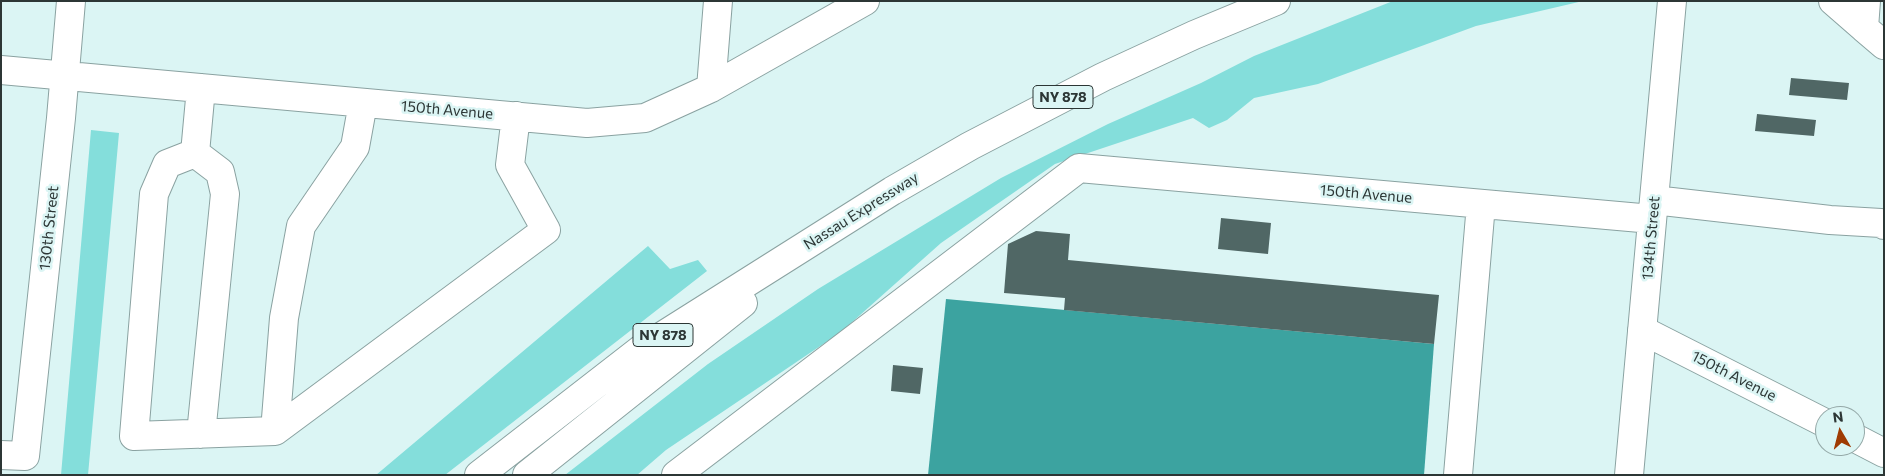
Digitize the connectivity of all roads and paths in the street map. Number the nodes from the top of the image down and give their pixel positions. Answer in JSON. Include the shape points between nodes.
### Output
{"nodes":[{"id":1,"x":71,"y":1,"type":"edge"},
{"id":2,"x":718,"y":1,"type":"edge"},
{"id":3,"x":865,"y":1,"type":"edge"},
{"id":4,"x":1276,"y":1,"type":"edge"},
{"id":5,"x":1672,"y":1,"type":"edge"},
{"id":6,"x":1834,"y":1,"type":"edge"},
{"id":7,"x":1866,"y":1,"type":"edge"},
{"id":8,"x":1874,"y":37,"type":"edge"},
{"id":9,"x":1,"y":70,"type":"edge"},
{"id":10,"x":64,"y":76,"type":"junction"},
{"id":11,"x":201,"y":88,"type":"junction"},
{"id":12,"x":711,"y":88,"type":"junction"},
{"id":13,"x":363,"y":103,"type":"junction"},
{"id":14,"x":516,"y":116,"type":"junction"},
{"id":15,"x":195,"y":153,"type":"junction"},
{"id":16,"x":1481,"y":204,"type":"junction"},
{"id":17,"x":1653,"y":210,"type":"junction"},
{"id":18,"x":858,"y":212,"type":"junction"},
{"id":19,"x":1884,"y":225,"type":"edge"},
{"id":20,"x":1642,"y":330,"type":"junction"},
{"id":21,"x":1815,"y":418,"type":"edge"},
{"id":22,"x":274,"y":431,"type":"junction"},
{"id":23,"x":201,"y":434,"type":"junction"},
{"id":24,"x":1865,"y":443,"type":"edge"},
{"id":25,"x":1884,"y":453,"type":"edge"},
{"id":26,"x":13,"y":455,"type":"edge"},
{"id":27,"x":479,"y":475,"type":"edge"},
{"id":28,"x":526,"y":475,"type":"edge"},
{"id":29,"x":676,"y":475,"type":"edge"},
{"id":30,"x":1458,"y":475,"type":"edge"},
{"id":31,"x":1629,"y":475,"type":"edge"}],
"edges":[{"from":1,"to":10,"type":"main road","name":"130th Street"},
{"from":2,"to":12,"type":"main road"},
{"from":3,"to":12,"type":"main road","name":"150th Avenue"},
{"from":4,"to":18,"type":"main road","name":"Nassau Expressway","number":"NY 878","via":[[1194,35],[1058,100],[970,146]]},
{"from":5,"to":17,"type":"main road","name":"134th Street"},
{"from":6,"to":8,"type":"main road"},
{"from":7,"to":8,"type":"main road"},
{"from":9,"to":10,"type":"main road","name":"150th Avenue"},
{"from":10,"to":11,"type":"main road","name":"150th Avenue"},
{"from":10,"to":26,"type":"main road","name":"130th Street"},
{"from":11,"to":13,"type":"main road","name":"150th Avenue"},
{"from":11,"to":15,"type":"main road"},
{"from":12,"to":14,"type":"main road","name":"150th Avenue","via":[[645,118],[587,123]]},
{"from":13,"to":14,"type":"main road","name":"150th Avenue"},
{"from":13,"to":22,"type":"main road","via":[[355,147],[301,226],[284,318]]},
{"from":14,"to":22,"type":"main road","via":[[510,165],[546,230]]},
{"from":15,"to":23,"type":"main road","via":[[220,172],[225,194]]},
{"from":15,"to":23,"type":"main road","via":[[167,164],[154,194],[134,436]]},
{"from":16,"to":17,"type":"main road","name":"150th Avenue","via":[[1545,211]]},
{"from":16,"to":29,"type":"main road","name":"150th Avenue","via":[[1079,168]]},
{"from":16,"to":30,"type":"main road"},
{"from":17,"to":19,"type":"main road","name":"150th Avenue"},
{"from":17,"to":20,"type":"main road","name":"134th Street"},
{"from":18,"to":27,"type":"main road","name":"Nassau Expressway","number":"NY 878","via":[[640,350]]},
{"from":18,"to":28,"type":"main road"},
{"from":20,"to":21,"type":"main road","name":"150th Avenue"},
{"from":20,"to":31,"type":"main road","name":"134th Street"},
{"from":22,"to":23,"type":"main road"},
{"from":24,"to":25,"type":"main road"}]}
